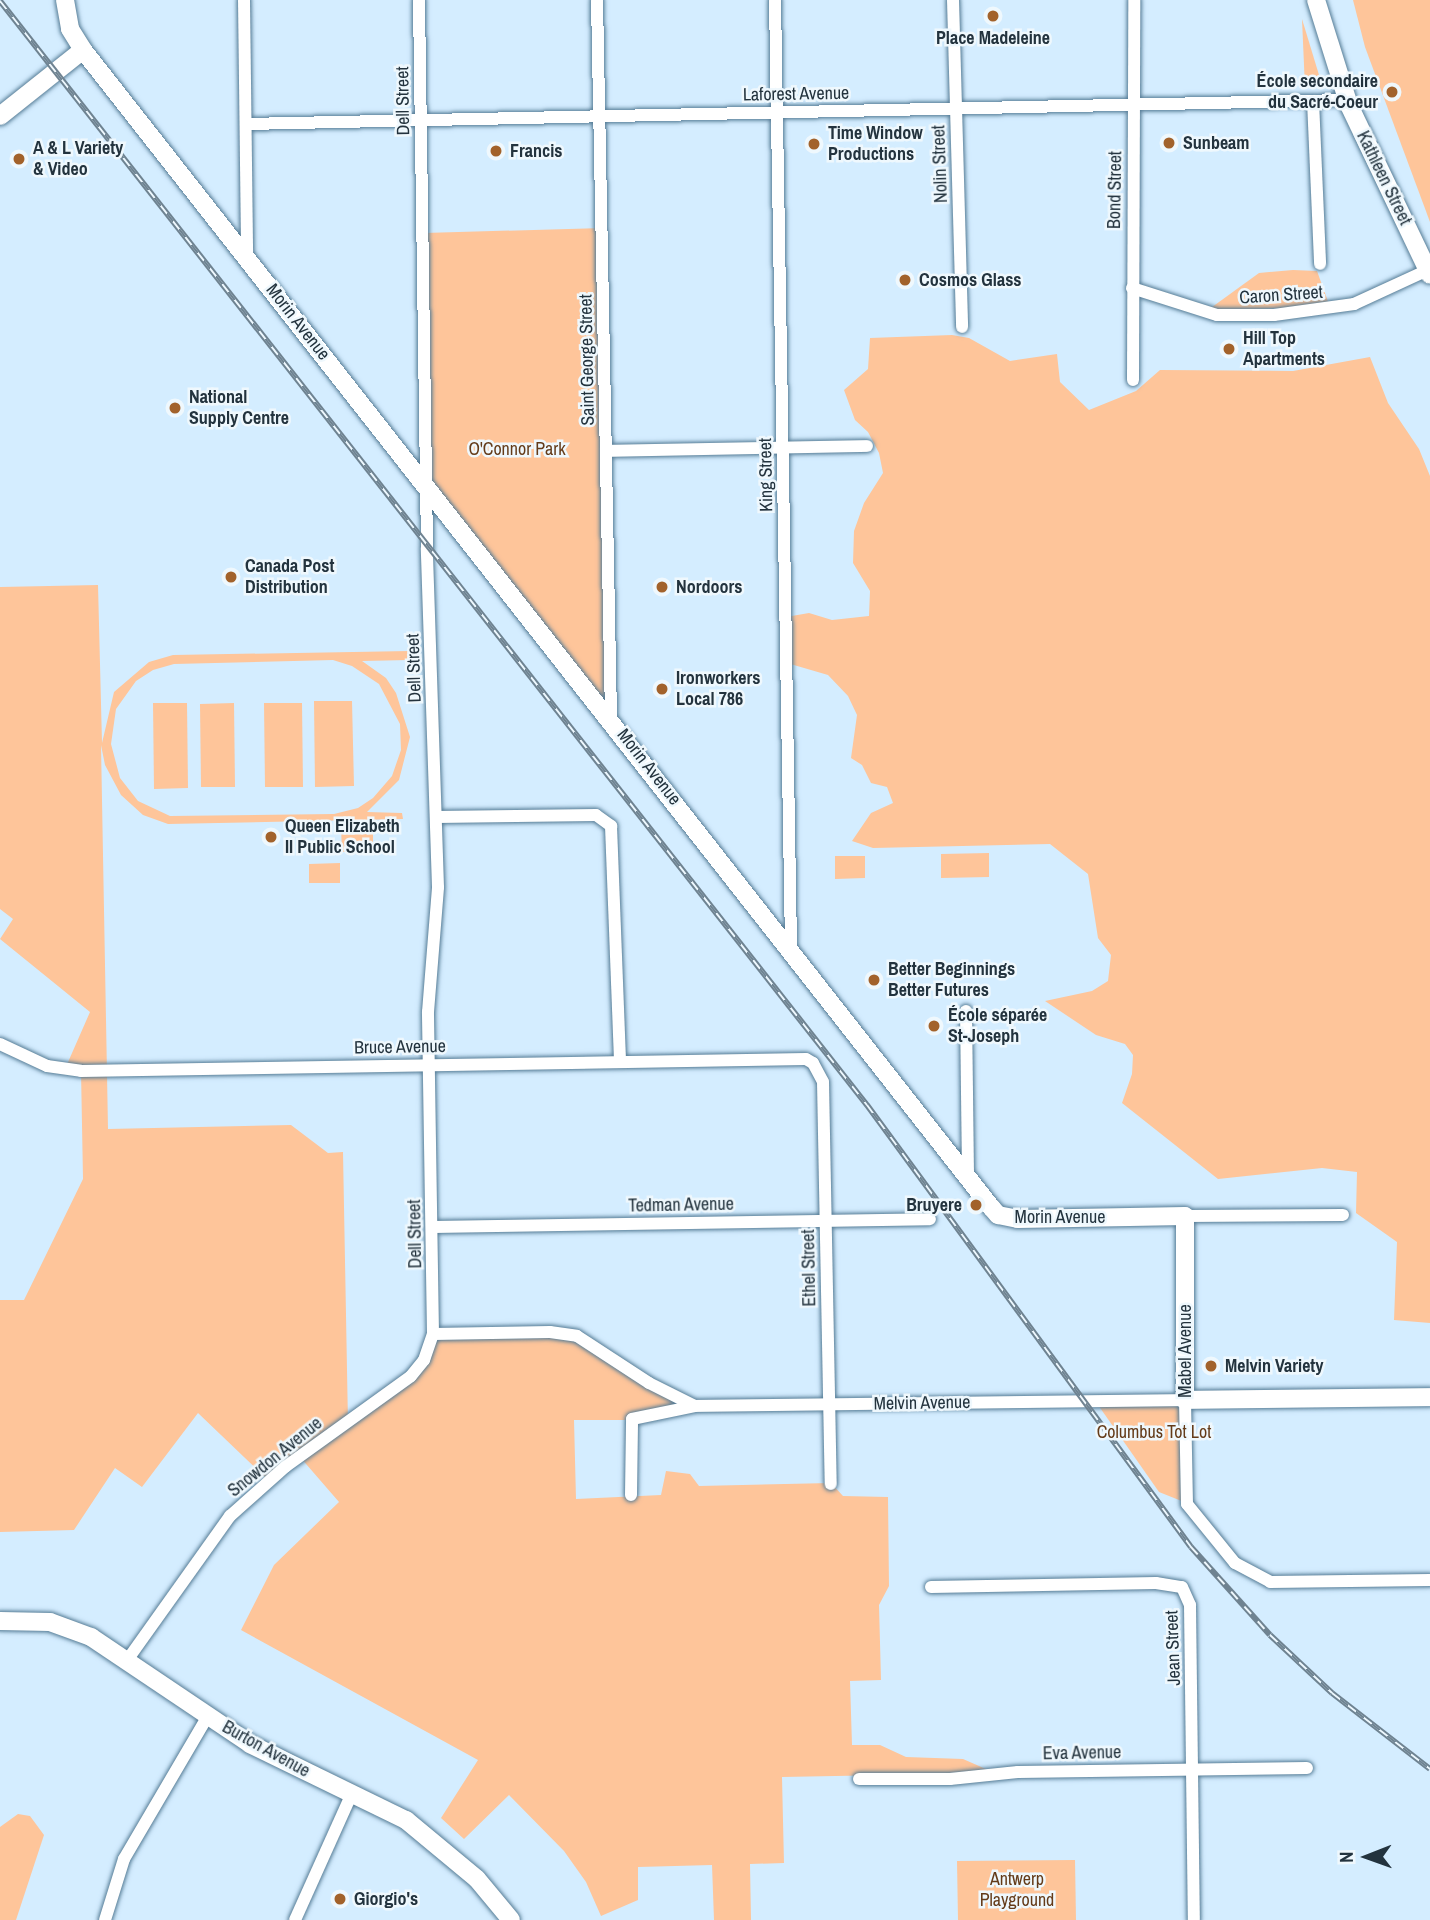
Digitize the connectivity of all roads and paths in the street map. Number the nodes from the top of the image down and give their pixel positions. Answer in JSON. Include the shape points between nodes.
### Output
{"nodes":[{"id":1,"x":65,"y":0,"type":"edge"},
{"id":2,"x":244,"y":0,"type":"edge"},
{"id":3,"x":419,"y":0,"type":"edge"},
{"id":4,"x":597,"y":0,"type":"edge"},
{"id":5,"x":775,"y":0,"type":"edge"},
{"id":6,"x":953,"y":0,"type":"edge"},
{"id":7,"x":1133,"y":0,"type":"edge"},
{"id":8,"x":1316,"y":0,"type":"edge"},
{"id":9,"x":83,"y":50,"type":"junction"},
{"id":10,"x":1347,"y":100,"type":"junction"},
{"id":11,"x":1313,"y":101,"type":"junction"},
{"id":12,"x":1134,"y":105,"type":"junction"},
{"id":13,"x":956,"y":108,"type":"junction"},
{"id":14,"x":777,"y":112,"type":"junction"},
{"id":15,"x":0,"y":116,"type":"edge"},
{"id":16,"x":599,"y":116,"type":"junction"},
{"id":17,"x":421,"y":120,"type":"junction"},
{"id":18,"x":246,"y":124,"type":"junction"},
{"id":19,"x":247,"y":257,"type":"junction"},
{"id":20,"x":1320,"y":264,"type":"dead end"},
{"id":21,"x":1429,"y":273,"type":"edge"},
{"id":22,"x":1132,"y":288,"type":"junction"},
{"id":23,"x":962,"y":327,"type":"dead end"},
{"id":24,"x":1133,"y":380,"type":"dead end"},
{"id":25,"x":867,"y":446,"type":"dead end"},
{"id":26,"x":783,"y":447,"type":"junction"},
{"id":27,"x":606,"y":452,"type":"junction"},
{"id":28,"x":426,"y":483,"type":"junction"},
{"id":29,"x":611,"y":718,"type":"junction"},
{"id":30,"x":436,"y":817,"type":"junction"},
{"id":31,"x":791,"y":949,"type":"junction"},
{"id":32,"x":966,"y":1011,"type":"dead end"},
{"id":33,"x":0,"y":1044,"type":"edge"},
{"id":34,"x":620,"y":1059,"type":"junction"},
{"id":35,"x":806,"y":1059,"type":"joint"},
{"id":36,"x":429,"y":1064,"type":"junction"},
{"id":37,"x":968,"y":1177,"type":"junction"},
{"id":38,"x":1343,"y":1215,"type":"dead end"},
{"id":39,"x":1185,"y":1216,"type":"junction"},
{"id":40,"x":930,"y":1219,"type":"dead end"},
{"id":41,"x":825,"y":1220,"type":"junction"},
{"id":42,"x":433,"y":1227,"type":"junction"},
{"id":43,"x":433,"y":1334,"type":"junction"},
{"id":44,"x":1430,"y":1397,"type":"edge"},
{"id":45,"x":1185,"y":1400,"type":"junction"},
{"id":46,"x":827,"y":1405,"type":"junction"},
{"id":47,"x":695,"y":1406,"type":"junction"},
{"id":48,"x":831,"y":1484,"type":"dead end"},
{"id":49,"x":631,"y":1495,"type":"dead end"},
{"id":50,"x":1430,"y":1580,"type":"edge"},
{"id":51,"x":931,"y":1587,"type":"dead end"},
{"id":52,"x":0,"y":1621,"type":"edge"},
{"id":53,"x":128,"y":1659,"type":"junction"},
{"id":54,"x":208,"y":1716,"type":"junction"},
{"id":55,"x":1307,"y":1768,"type":"dead end"},
{"id":56,"x":1192,"y":1769,"type":"junction"},
{"id":57,"x":859,"y":1779,"type":"dead end"},
{"id":58,"x":352,"y":1793,"type":"junction"},
{"id":59,"x":105,"y":1920,"type":"edge"},
{"id":60,"x":295,"y":1920,"type":"edge"},
{"id":61,"x":511,"y":1920,"type":"edge"},
{"id":62,"x":1194,"y":1920,"type":"edge"}],
"edges":[{"from":1,"to":9,"type":"street","name":"Morin Avenue","via":[[70,29]]},
{"from":2,"to":18,"type":"street"},
{"from":3,"to":17,"type":"street","name":"Dell Street"},
{"from":4,"to":16,"type":"street","name":"Saint George Street"},
{"from":5,"to":14,"type":"street","name":"King Street"},
{"from":6,"to":13,"type":"street","name":"Nolin Street"},
{"from":7,"to":12,"type":"street","name":"Bond Street"},
{"from":8,"to":10,"type":"street","name":"Kathleen Street"},
{"from":9,"to":15,"type":"street"},
{"from":9,"to":19,"type":"street","name":"Morin Avenue"},
{"from":10,"to":11,"type":"street","name":"Laforest Avenue"},
{"from":10,"to":21,"type":"street","name":"Kathleen Street"},
{"from":11,"to":12,"type":"street","name":"Laforest Avenue"},
{"from":11,"to":20,"type":"street"},
{"from":12,"to":13,"type":"street","name":"Laforest Avenue"},
{"from":12,"to":22,"type":"street","name":"Bond Street"},
{"from":13,"to":14,"type":"street","name":"Laforest Avenue"},
{"from":13,"to":23,"type":"street","name":"Nolin Street"},
{"from":14,"to":16,"type":"street","name":"Laforest Avenue"},
{"from":14,"to":26,"type":"street","name":"King Street"},
{"from":16,"to":17,"type":"street","name":"Laforest Avenue"},
{"from":16,"to":27,"type":"street","name":"Saint George Street"},
{"from":17,"to":18,"type":"street","name":"Laforest Avenue"},
{"from":17,"to":28,"type":"street","name":"Dell Street"},
{"from":18,"to":19,"type":"street"},
{"from":19,"to":28,"type":"street","name":"Morin Avenue"},
{"from":21,"to":22,"type":"street","name":"Caron Street","via":[[1354,304],[1286,314],[1217,315]]},
{"from":22,"to":24,"type":"street","name":"Bond Street"},
{"from":25,"to":26,"type":"street"},
{"from":26,"to":27,"type":"street"},
{"from":26,"to":31,"type":"street","name":"King Street"},
{"from":27,"to":29,"type":"street","name":"Saint George Street"},
{"from":28,"to":29,"type":"street","name":"Morin Avenue"},
{"from":28,"to":30,"type":"street","name":"Dell Street"},
{"from":29,"to":31,"type":"street","name":"Morin Avenue"},
{"from":30,"to":34,"type":"street","via":[[603,817],[614,836]]},
{"from":30,"to":36,"type":"street","name":"Dell Street","via":[[438,887],[429,987]]},
{"from":31,"to":37,"type":"street","name":"Morin Avenue"},
{"from":32,"to":37,"type":"street"},
{"from":33,"to":36,"type":"street","name":"Bruce Avenue","via":[[47,1066],[81,1071]]},
{"from":34,"to":35,"type":"street","name":"Bruce Avenue"},
{"from":34,"to":36,"type":"street","name":"Bruce Avenue"},
{"from":35,"to":41,"type":"street","name":"Ethel Street","via":[[822,1082]]},
{"from":36,"to":42,"type":"street","name":"Dell Street"},
{"from":37,"to":39,"type":"street","name":"Morin Avenue","via":[[991,1207],[1007,1218]]},
{"from":38,"to":39,"type":"street","name":"Morin Avenue"},
{"from":39,"to":45,"type":"street","name":"Mabel Avenue"},
{"from":40,"to":41,"type":"street","name":"Tedman Avenue"},
{"from":41,"to":42,"type":"street","name":"Tedman Avenue"},
{"from":41,"to":46,"type":"street","name":"Ethel Street"},
{"from":42,"to":43,"type":"street","name":"Dell Street"},
{"from":43,"to":47,"type":"street","name":"Melvin Avenue","via":[[550,1332],[577,1336],[656,1387]]},
{"from":43,"to":53,"type":"street","name":"Snowdon Avenue","via":[[424,1360],[411,1376],[285,1467],[230,1516]]},
{"from":44,"to":45,"type":"street","name":"Melvin Avenue"},
{"from":45,"to":46,"type":"street","name":"Melvin Avenue"},
{"from":45,"to":50,"type":"street","name":"Mabel Avenue","via":[[1187,1504],[1236,1563],[1270,1582]]},
{"from":46,"to":47,"type":"street","name":"Melvin Avenue"},
{"from":46,"to":48,"type":"street","name":"Ethel Street"},
{"from":47,"to":49,"type":"street","via":[[632,1419]]},
{"from":51,"to":56,"type":"street","name":"Jean Street","via":[[1156,1583],[1182,1587],[1190,1605]]},
{"from":52,"to":53,"type":"street","name":"Burton Avenue","via":[[50,1622],[91,1637]]},
{"from":53,"to":54,"type":"street","name":"Burton Avenue"},
{"from":54,"to":58,"type":"street","name":"Burton Avenue","via":[[273,1756]]},
{"from":54,"to":59,"type":"street","via":[[124,1859]]},
{"from":55,"to":56,"type":"street","name":"Eva Avenue"},
{"from":56,"to":57,"type":"street","name":"Eva Avenue"},
{"from":56,"to":62,"type":"street","name":"Jean Street"},
{"from":58,"to":60,"type":"street"},
{"from":58,"to":61,"type":"street","name":"Burton Avenue","via":[[420,1830],[477,1879]]}]}
